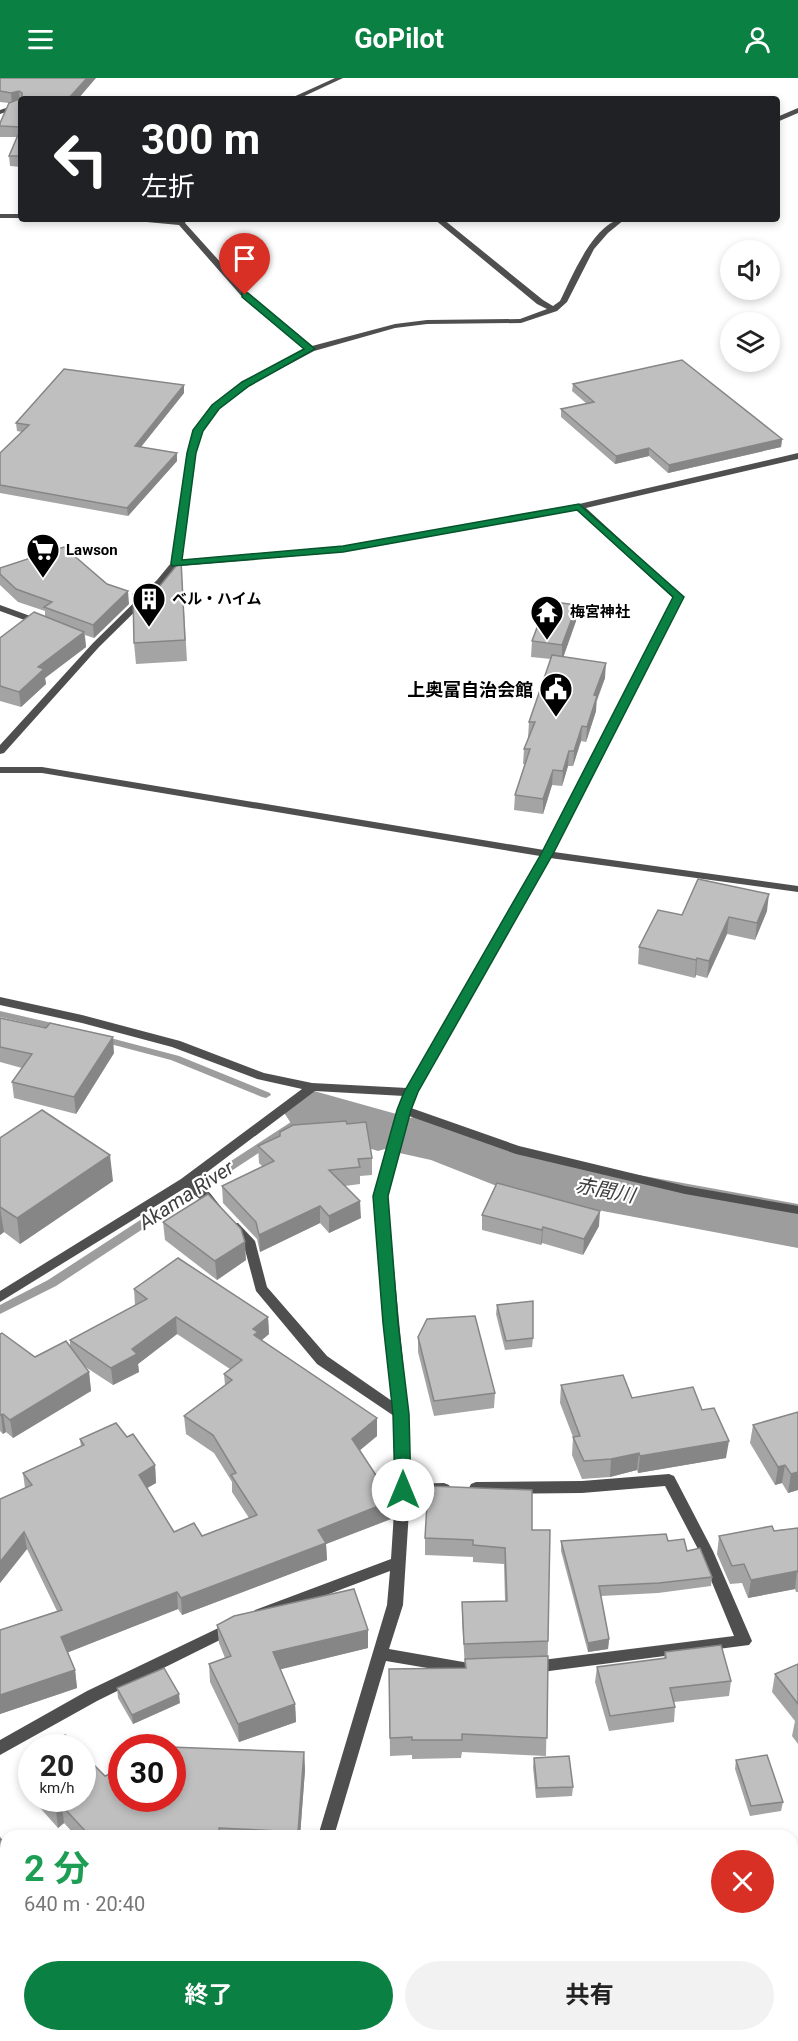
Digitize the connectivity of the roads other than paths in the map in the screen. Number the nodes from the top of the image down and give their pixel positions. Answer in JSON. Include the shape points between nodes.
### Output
{"nodes":[{"id":1,"x":340,"y":78,"type":"edge"},
{"id":2,"x":299,"y":96,"type":"edge"},
{"id":3,"x":18,"y":106,"type":"edge"},
{"id":4,"x":798,"y":110,"type":"edge"},
{"id":5,"x":0,"y":112,"type":"edge"},
{"id":6,"x":780,"y":119,"type":"edge"},
{"id":7,"x":0,"y":216,"type":"edge"},
{"id":8,"x":18,"y":216,"type":"edge"},
{"id":9,"x":183,"y":222,"type":"edge"},
{"id":10,"x":442,"y":222,"type":"edge"},
{"id":11,"x":617,"y":222,"type":"edge"},
{"id":12,"x":554,"y":309,"type":"junction"},
{"id":13,"x":310,"y":349,"type":"junction"},
{"id":14,"x":798,"y":456,"type":"edge"},
{"id":15,"x":579,"y":507,"type":"junction"},
{"id":16,"x":176,"y":563,"type":"junction"},
{"id":17,"x":0,"y":608,"type":"edge"},
{"id":18,"x":53,"y":628,"type":"edge"},
{"id":19,"x":85,"y":640,"type":"edge"},
{"id":20,"x":96,"y":645,"type":"junction"},
{"id":21,"x":0,"y":751,"type":"edge"},
{"id":22,"x":0,"y":770,"type":"edge"},
{"id":23,"x":547,"y":854,"type":"junction"},
{"id":24,"x":798,"y":889,"type":"edge"},
{"id":25,"x":0,"y":1001,"type":"edge"},
{"id":26,"x":312,"y":1087,"type":"junction"},
{"id":27,"x":411,"y":1092,"type":"junction"},
{"id":28,"x":404,"y":1110,"type":"junction"},
{"id":29,"x":185,"y":1182,"type":"junction"},
{"id":30,"x":798,"y":1210,"type":"edge"},
{"id":31,"x":0,"y":1297,"type":"edge"},
{"id":32,"x":401,"y":1414,"type":"junction"},
{"id":33,"x":403,"y":1490,"type":"junction"},
{"id":34,"x":398,"y":1562,"type":"junction"},
{"id":35,"x":382,"y":1653,"type":"junction"},
{"id":36,"x":521,"y":1667,"type":"edge"},
{"id":37,"x":486,"y":1668,"type":"edge"},
{"id":38,"x":0,"y":1748,"type":"edge"},
{"id":39,"x":328,"y":1830,"type":"edge"}],
"edges":[{"from":1,"to":2,"type":"street"},
{"from":3,"to":5,"type":"street"},
{"from":4,"to":6,"type":"street"},
{"from":7,"to":8,"type":"street"},
{"from":9,"to":13,"type":"street","via":[[245,295]]},
{"from":10,"to":12,"type":"street","via":[[540,302]]},
{"from":11,"to":12,"type":"street","via":[[591,248],[563,302]]},
{"from":12,"to":13,"type":"street","via":[[521,321],[395,326]]},
{"from":13,"to":16,"type":"street","via":[[246,384],[216,407],[198,430]]},
{"from":14,"to":15,"type":"street"},
{"from":15,"to":16,"type":"street","via":[[343,549]]},
{"from":15,"to":23,"type":"street","via":[[678,597]]},
{"from":16,"to":20,"type":"street"},
{"from":17,"to":18,"type":"street"},
{"from":19,"to":20,"type":"street"},
{"from":20,"to":21,"type":"street"},
{"from":22,"to":23,"type":"street","via":[[42,770]]},
{"from":23,"to":24,"type":"street"},
{"from":23,"to":27,"type":"street"},
{"from":25,"to":26,"type":"street","via":[[176,1044],[261,1076]]},
{"from":26,"to":27,"type":"street"},
{"from":26,"to":29,"type":"street"},
{"from":27,"to":28,"type":"street"},
{"from":28,"to":30,"type":"street","via":[[516,1150],[685,1190]]},
{"from":28,"to":32,"type":"street","via":[[381,1196]]},
{"from":29,"to":31,"type":"street"},
{"from":29,"to":32,"type":"street","via":[[205,1196],[250,1244],[261,1288],[322,1360]]},
{"from":32,"to":33,"type":"street"},
{"from":33,"to":34,"type":"street"},
{"from":33,"to":36,"type":"street","via":[[582,1487],[669,1480],[706,1551],[744,1641]]},
{"from":34,"to":35,"type":"street","via":[[396,1605]]},
{"from":34,"to":38,"type":"street","via":[[269,1609],[92,1696]]},
{"from":35,"to":37,"type":"street","via":[[462,1669]]},
{"from":35,"to":39,"type":"street"}]}
